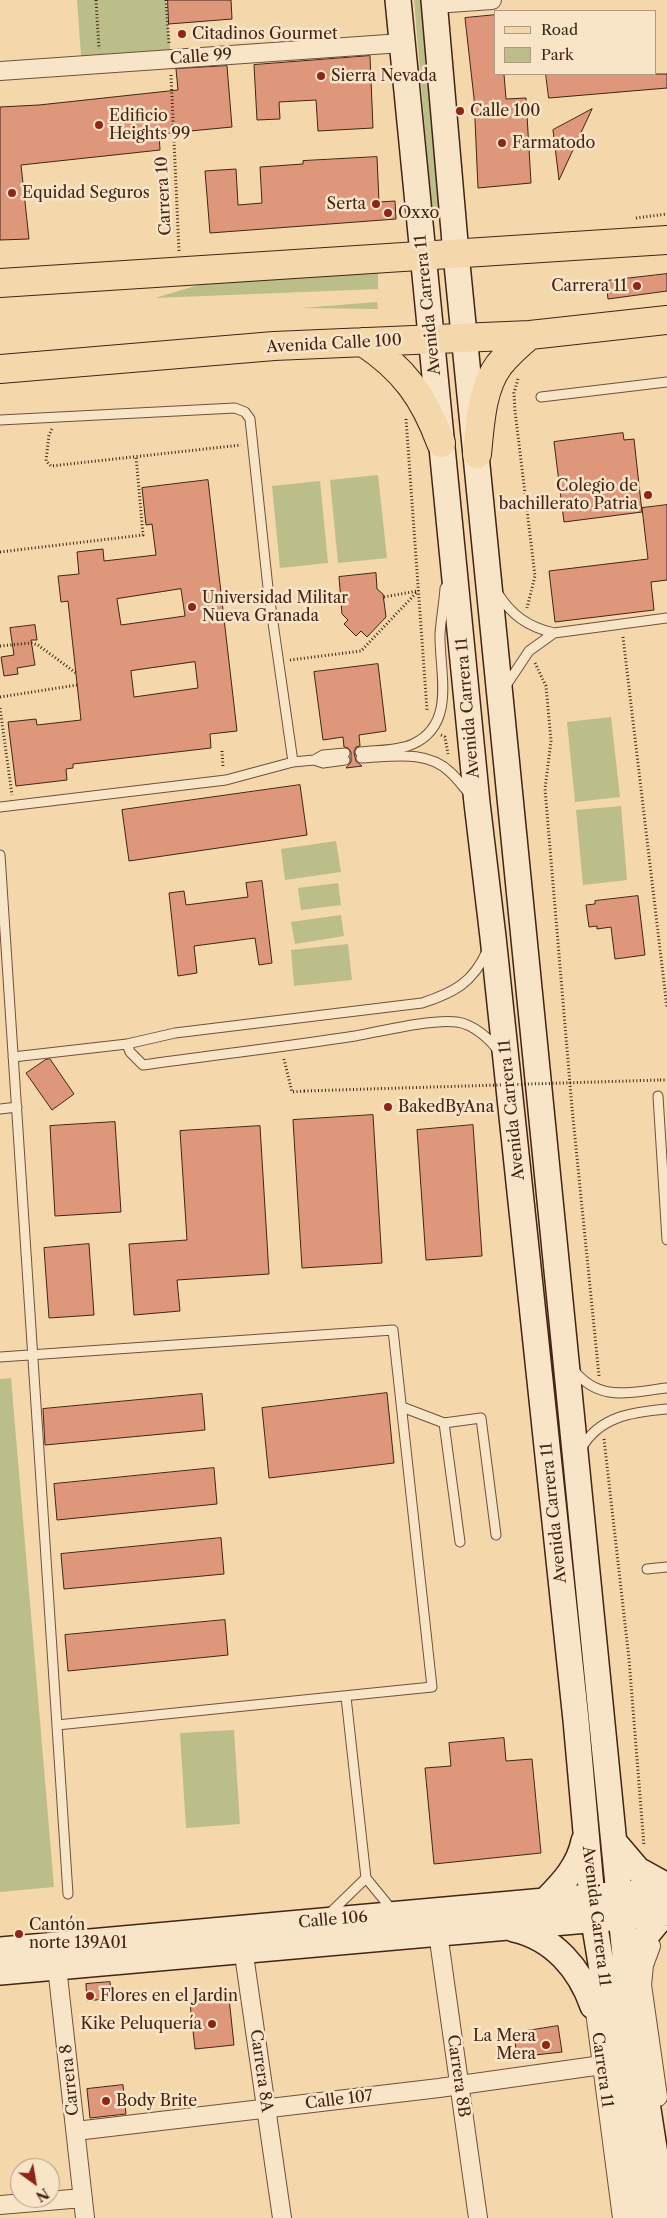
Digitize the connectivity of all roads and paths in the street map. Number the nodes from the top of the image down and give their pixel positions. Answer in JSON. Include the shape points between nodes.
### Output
{"nodes":[{"id":1,"x":96,"y":0,"type":"edge"},
{"id":2,"x":166,"y":0,"type":"edge"},
{"id":3,"x":398,"y":0,"type":"edge"},
{"id":4,"x":492,"y":0,"type":"edge"},
{"id":5,"x":435,"y":2,"type":"edge"},
{"id":6,"x":402,"y":43,"type":"junction"},
{"id":7,"x":171,"y":59,"type":"junction"},
{"id":8,"x":100,"y":64,"type":"junction"},
{"id":9,"x":0,"y":72,"type":"edge"},
{"id":10,"x":667,"y":240,"type":"edge"},
{"id":11,"x":456,"y":254,"type":"junction"},
{"id":12,"x":423,"y":256,"type":"junction"},
{"id":13,"x":180,"y":272,"type":"junction"},
{"id":14,"x":0,"y":283,"type":"edge"},
{"id":15,"x":667,"y":320,"type":"edge"},
{"id":16,"x":530,"y":335,"type":"junction"},
{"id":17,"x":465,"y":338,"type":"junction"},
{"id":18,"x":431,"y":340,"type":"junction"},
{"id":19,"x":363,"y":342,"type":"junction"},
{"id":20,"x":0,"y":369,"type":"edge"},
{"id":21,"x":519,"y":377,"type":"dead end"},
{"id":22,"x":667,"y":382,"type":"edge"},
{"id":23,"x":541,"y":397,"type":"dead end"},
{"id":24,"x":406,"y":413,"type":"dead end"},
{"id":25,"x":0,"y":420,"type":"edge"},
{"id":26,"x":55,"y":428,"type":"dead end"},
{"id":27,"x":441,"y":443,"type":"junction"},
{"id":28,"x":477,"y":454,"type":"junction"},
{"id":29,"x":451,"y":536,"type":"junction"},
{"id":30,"x":0,"y":552,"type":"edge"},
{"id":31,"x":535,"y":576,"type":"dead end"},
{"id":32,"x":490,"y":582,"type":"junction"},
{"id":33,"x":418,"y":591,"type":"junction"},
{"id":34,"x":384,"y":597,"type":"dead end"},
{"id":35,"x":667,"y":618,"type":"edge"},
{"id":36,"x":622,"y":624,"type":"junction"},
{"id":37,"x":554,"y":633,"type":"junction"},
{"id":38,"x":0,"y":646,"type":"edge"},
{"id":39,"x":288,"y":660,"type":"dead end"},
{"id":40,"x":76,"y":673,"type":"dead end"},
{"id":41,"x":77,"y":685,"type":"dead end"},
{"id":42,"x":546,"y":686,"type":"dead end"},
{"id":43,"x":501,"y":693,"type":"junction"},
{"id":44,"x":0,"y":696,"type":"edge"},
{"id":45,"x":0,"y":708,"type":"edge"},
{"id":46,"x":425,"y":717,"type":"dead end"},
{"id":47,"x":345,"y":757,"type":"dead end"},
{"id":48,"x":293,"y":762,"type":"junction"},
{"id":49,"x":477,"y":803,"type":"junction"},
{"id":50,"x":14,"y":805,"type":"junction"},
{"id":51,"x":0,"y":807,"type":"edge"},
{"id":52,"x":0,"y":855,"type":"edge"},
{"id":53,"x":493,"y":937,"type":"junction"},
{"id":54,"x":667,"y":1008,"type":"edge"},
{"id":55,"x":127,"y":1044,"type":"junction"},
{"id":56,"x":281,"y":1046,"type":"junction"},
{"id":57,"x":13,"y":1057,"type":"junction"},
{"id":58,"x":507,"y":1064,"type":"junction"},
{"id":59,"x":667,"y":1080,"type":"edge"},
{"id":60,"x":658,"y":1096,"type":"dead end"},
{"id":61,"x":16,"y":1108,"type":"junction"},
{"id":62,"x":0,"y":1109,"type":"edge"},
{"id":63,"x":667,"y":1240,"type":"edge"},
{"id":64,"x":33,"y":1354,"type":"junction"},
{"id":65,"x":565,"y":1356,"type":"junction"},
{"id":66,"x":0,"y":1357,"type":"edge"},
{"id":67,"x":667,"y":1388,"type":"edge"},
{"id":68,"x":600,"y":1391,"type":"junction"},
{"id":69,"x":402,"y":1407,"type":"junction"},
{"id":70,"x":667,"y":1409,"type":"edge"},
{"id":71,"x":444,"y":1423,"type":"junction"},
{"id":72,"x":603,"y":1425,"type":"junction"},
{"id":73,"x":577,"y":1456,"type":"junction"},
{"id":74,"x":496,"y":1535,"type":"dead end"},
{"id":75,"x":460,"y":1542,"type":"dead end"},
{"id":76,"x":667,"y":1567,"type":"edge"},
{"id":77,"x":647,"y":1569,"type":"dead end"},
{"id":78,"x":346,"y":1697,"type":"junction"},
{"id":79,"x":57,"y":1725,"type":"junction"},
{"id":80,"x":585,"y":1834,"type":"junction"},
{"id":81,"x":615,"y":1843,"type":"junction"},
{"id":82,"x":644,"y":1850,"type":"dead end"},
{"id":83,"x":366,"y":1878,"type":"junction"},
{"id":84,"x":667,"y":1886,"type":"edge"},
{"id":85,"x":619,"y":1893,"type":"junction"},
{"id":86,"x":68,"y":1894,"type":"dead end"},
{"id":87,"x":591,"y":1896,"type":"junction"},
{"id":88,"x":546,"y":1900,"type":"junction"},
{"id":89,"x":666,"y":1911,"type":"edge"},
{"id":90,"x":395,"y":1914,"type":"junction"},
{"id":91,"x":622,"y":1918,"type":"junction"},
{"id":92,"x":322,"y":1920,"type":"junction"},
{"id":93,"x":594,"y":1921,"type":"junction"},
{"id":94,"x":507,"y":1928,"type":"junction"},
{"id":95,"x":438,"y":1933,"type":"junction"},
{"id":96,"x":238,"y":1939,"type":"junction"},
{"id":97,"x":0,"y":1950,"type":"edge"},
{"id":98,"x":61,"y":1956,"type":"junction"},
{"id":99,"x":0,"y":1972,"type":"edge"},
{"id":100,"x":627,"y":1975,"type":"junction"},
{"id":101,"x":593,"y":2006,"type":"junction"},
{"id":102,"x":602,"y":2065,"type":"junction"},
{"id":103,"x":460,"y":2085,"type":"junction"},
{"id":104,"x":266,"y":2108,"type":"junction"},
{"id":105,"x":76,"y":2131,"type":"junction"},
{"id":106,"x":639,"y":2131,"type":"junction"},
{"id":107,"x":667,"y":2157,"type":"edge"},
{"id":108,"x":83,"y":2198,"type":"junction"},
{"id":109,"x":0,"y":2205,"type":"edge"},
{"id":110,"x":85,"y":2218,"type":"edge"},
{"id":111,"x":282,"y":2218,"type":"edge"},
{"id":112,"x":478,"y":2218,"type":"edge"},
{"id":113,"x":622,"y":2218,"type":"edge"},
{"id":114,"x":643,"y":2218,"type":"edge"},
{"id":115,"x":665,"y":2218,"type":"edge"}],
"edges":[{"from":1,"to":8,"type":"path"},
{"from":2,"to":7,"type":"path","name":"Carrera 10"},
{"from":3,"to":6,"type":"main road","name":"Avenida Carrera 11"},
{"from":4,"to":5,"type":"street"},
{"from":5,"to":11,"type":"main road","name":"Avenida Carrera 11"},
{"from":6,"to":7,"type":"street","name":"Calle 99"},
{"from":6,"to":12,"type":"main road","name":"Avenida Carrera 11"},
{"from":7,"to":8,"type":"street","name":"Calle 99"},
{"from":7,"to":13,"type":"path","name":"Carrera 10"},
{"from":8,"to":9,"type":"street","name":"Calle 99"},
{"from":10,"to":11,"type":"main road"},
{"from":11,"to":12,"type":"main road"},
{"from":11,"to":17,"type":"main road","name":"Avenida Carrera 11"},
{"from":12,"to":13,"type":"main road"},
{"from":12,"to":18,"type":"main road","name":"Avenida Carrera 11"},
{"from":13,"to":14,"type":"main road"},
{"from":15,"to":16,"type":"main road","name":"Avenida Calle 100"},
{"from":16,"to":17,"type":"main road","name":"Avenida Calle 100"},
{"from":16,"to":28,"type":"main road","via":[[499,366],[491,380]]},
{"from":17,"to":18,"type":"main road","name":"Avenida Calle 100"},
{"from":17,"to":28,"type":"main road","name":"Avenida Carrera 11"},
{"from":18,"to":19,"type":"main road","name":"Avenida Calle 100"},
{"from":18,"to":27,"type":"main road","name":"Avenida Carrera 11"},
{"from":19,"to":20,"type":"main road","name":"Avenida Calle 100","via":[[206,351]]},
{"from":19,"to":27,"type":"main road","via":[[404,375],[420,396]]},
{"from":21,"to":31,"type":"path","via":[[514,393],[515,411]]},
{"from":22,"to":23,"type":"lane"},
{"from":24,"to":33,"type":"path"},
{"from":25,"to":48,"type":"lane","via":[[235,408],[245,412],[250,419],[268,588]]},
{"from":26,"to":30,"type":"path","via":[[49,435],[46,461],[49,466],[136,456],[143,535]]},
{"from":27,"to":29,"type":"main road","name":"Avenida Carrera 11"},
{"from":28,"to":32,"type":"main road","name":"Avenida Carrera 11"},
{"from":29,"to":49,"type":"main road","name":"Avenida Carrera 11"},
{"from":29,"to":49,"type":"lane","via":[[440,634],[441,713],[421,740],[360,755],[413,756],[434,761],[450,772]]},
{"from":32,"to":37,"type":"lane","via":[[502,601],[519,618],[537,629]]},
{"from":32,"to":43,"type":"main road","name":"Avenida Carrera 11"},
{"from":33,"to":34,"type":"path"},
{"from":33,"to":39,"type":"path","via":[[361,651]]},
{"from":33,"to":46,"type":"path"},
{"from":35,"to":36,"type":"lane"},
{"from":36,"to":37,"type":"lane"},
{"from":36,"to":54,"type":"path"},
{"from":37,"to":43,"type":"lane","via":[[524,656]]},
{"from":38,"to":40,"type":"path","via":[[38,645]]},
{"from":41,"to":44,"type":"path"},
{"from":42,"to":68,"type":"path","via":[[551,741],[545,789]]},
{"from":43,"to":65,"type":"main road","name":"Avenida Carrera 11"},
{"from":45,"to":50,"type":"path"},
{"from":47,"to":48,"type":"lane","via":[[324,763],[314,760]]},
{"from":48,"to":50,"type":"lane","via":[[226,780]]},
{"from":49,"to":53,"type":"main road","name":"Avenida Carrera 11"},
{"from":50,"to":51,"type":"lane"},
{"from":52,"to":57,"type":"lane"},
{"from":53,"to":55,"type":"lane","via":[[483,960],[467,982],[455,991],[422,1003],[175,1033]]},
{"from":53,"to":58,"type":"main road","name":"Avenida Carrera 11"},
{"from":55,"to":56,"type":"lane","via":[[130,1052],[143,1064]]},
{"from":55,"to":57,"type":"lane"},
{"from":56,"to":58,"type":"lane","via":[[438,1022],[458,1022],[485,1038]]},
{"from":56,"to":59,"type":"path","bridge":true,"via":[[292,1092]]},
{"from":57,"to":61,"type":"lane"},
{"from":58,"to":80,"type":"main road","name":"Avenida Carrera 11","via":[[576,1720]]},
{"from":60,"to":63,"type":"lane"},
{"from":61,"to":62,"type":"lane"},
{"from":61,"to":64,"type":"lane"},
{"from":64,"to":66,"type":"lane"},
{"from":64,"to":69,"type":"lane","via":[[393,1330]]},
{"from":64,"to":79,"type":"lane"},
{"from":65,"to":68,"type":"lane","via":[[586,1383]]},
{"from":65,"to":73,"type":"main road","name":"Avenida Carrera 11"},
{"from":67,"to":68,"type":"lane","via":[[617,1394]]},
{"from":69,"to":71,"type":"lane"},
{"from":69,"to":78,"type":"lane","via":[[432,1687]]},
{"from":70,"to":72,"type":"lane","via":[[636,1411]]},
{"from":71,"to":74,"type":"lane","via":[[481,1418]]},
{"from":71,"to":75,"type":"lane"},
{"from":72,"to":73,"type":"lane","via":[[592,1434]]},
{"from":72,"to":82,"type":"path","via":[[629,1659]]},
{"from":73,"to":81,"type":"main road","name":"Avenida Carrera 11"},
{"from":76,"to":77,"type":"lane"},
{"from":78,"to":79,"type":"lane"},
{"from":78,"to":83,"type":"lane"},
{"from":79,"to":86,"type":"lane"},
{"from":80,"to":87,"type":"main road","name":"Avenida Carrera 11"},
{"from":80,"to":88,"type":"main road","via":[[575,1865],[561,1886]]},
{"from":81,"to":84,"type":"main road","via":[[638,1870]]},
{"from":81,"to":85,"type":"main road","name":"Avenida Carrera 11"},
{"from":83,"to":90,"type":"lane"},
{"from":83,"to":92,"type":"lane"},
{"from":85,"to":87,"type":"main road","name":"Calle 106"},
{"from":85,"to":89,"type":"main road","name":"Calle 106"},
{"from":85,"to":91,"type":"main road","name":"Avenida Carrera 11"},
{"from":87,"to":88,"type":"main road","name":"Calle 106"},
{"from":87,"to":93,"type":"main road","name":"Avenida Carrera 11"},
{"from":88,"to":90,"type":"main road","name":"Calle 106"},
{"from":89,"to":91,"type":"main road","name":"Calle 106"},
{"from":89,"to":100,"type":"main road","via":[[639,1944]]},
{"from":89,"to":107,"type":"street","via":[[647,1954],[642,1985]]},
{"from":90,"to":92,"type":"main road","name":"Calle 106"},
{"from":91,"to":93,"type":"main road","name":"Calle 106"},
{"from":91,"to":100,"type":"main road","name":"Avenida Carrera 11"},
{"from":92,"to":96,"type":"main road","name":"Calle 106"},
{"from":93,"to":94,"type":"main road","name":"Calle 106"},
{"from":93,"to":101,"type":"street","name":"Carrera 11"},
{"from":93,"to":106,"type":"main road","name":"Avenida Carrera 11"},
{"from":94,"to":95,"type":"main road","name":"Calle 106"},
{"from":94,"to":101,"type":"main road","via":[[541,1940],[564,1957],[581,1978]]},
{"from":95,"to":96,"type":"main road","name":"Calle 106"},
{"from":95,"to":103,"type":"street","name":"Carrera 8B"},
{"from":96,"to":98,"type":"main road","name":"Calle 106"},
{"from":96,"to":104,"type":"street","name":"Carrera 8A"},
{"from":97,"to":98,"type":"main road","name":"Calle 106"},
{"from":98,"to":99,"type":"main road","name":"Calle 106"},
{"from":98,"to":105,"type":"street","name":"Carrera 8"},
{"from":100,"to":106,"type":"main road","name":"Avenida Carrera 11"},
{"from":101,"to":102,"type":"street","name":"Carrera 11"},
{"from":102,"to":103,"type":"street","name":"Calle 107"},
{"from":102,"to":113,"type":"street","name":"Carrera 11"},
{"from":103,"to":104,"type":"street","name":"Calle 107"},
{"from":103,"to":112,"type":"street","name":"Carrera 8B"},
{"from":104,"to":105,"type":"street","name":"Calle 107"},
{"from":104,"to":111,"type":"street","name":"Carrera 8A"},
{"from":105,"to":108,"type":"street","name":"Carrera 8"},
{"from":106,"to":114,"type":"main road","name":"Avenida Carrera 11"},
{"from":106,"to":115,"type":"main road","name":"Avenida Carrera 11"},
{"from":108,"to":109,"type":"street"},
{"from":108,"to":110,"type":"street","name":"Carrera 8"}]}
